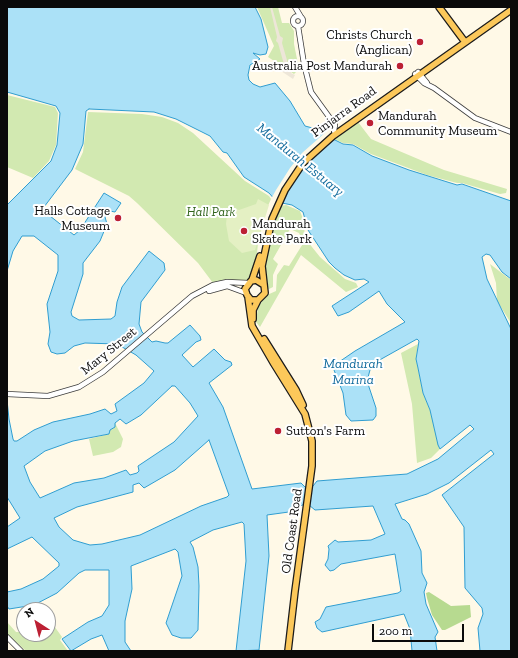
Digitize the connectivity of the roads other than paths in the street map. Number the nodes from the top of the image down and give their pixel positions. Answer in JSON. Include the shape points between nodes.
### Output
{"nodes":[{"id":1,"x":293,"y":7,"type":"edge"},
{"id":2,"x":439,"y":7,"type":"edge"},
{"id":3,"x":443,"y":7,"type":"edge"},
{"id":4,"x":509,"y":7,"type":"edge"},
{"id":5,"x":511,"y":10,"type":"edge"},
{"id":6,"x":298,"y":17,"type":"junction"},
{"id":7,"x":298,"y":26,"type":"junction"},
{"id":8,"x":466,"y":40,"type":"junction"},
{"id":9,"x":418,"y":74,"type":"junction"},
{"id":10,"x":511,"y":132,"type":"edge"},
{"id":11,"x":333,"y":134,"type":"junction"},
{"id":12,"x":275,"y":207,"type":"junction"},
{"id":13,"x":250,"y":282,"type":"junction"},
{"id":14,"x":264,"y":285,"type":"junction"},
{"id":15,"x":247,"y":295,"type":"junction"},
{"id":16,"x":189,"y":299,"type":"junction"},
{"id":17,"x":258,"y":300,"type":"junction"},
{"id":18,"x":7,"y":394,"type":"edge"},
{"id":19,"x":305,"y":414,"type":"junction"},
{"id":20,"x":7,"y":637,"type":"edge"},
{"id":21,"x":17,"y":650,"type":"edge"},
{"id":22,"x":288,"y":651,"type":"edge"}],
"edges":[{"from":1,"to":6,"type":"street"},
{"from":2,"to":8,"type":"main road"},
{"from":3,"to":8,"type":"main road"},
{"from":4,"to":8,"type":"main road","name":"Pinjarra Road"},
{"from":5,"to":8,"type":"main road","name":"Pinjarra Road"},
{"from":6,"to":7,"type":"street","via":[[294,23]]},
{"from":6,"to":7,"type":"street","via":[[303,23]]},
{"from":7,"to":11,"type":"street","via":[[311,92],[335,125]]},
{"from":8,"to":9,"type":"main road","name":"Pinjarra Road"},
{"from":9,"to":10,"type":"street","via":[[475,118]]},
{"from":9,"to":11,"type":"main road","name":"Pinjarra Road"},
{"from":11,"to":12,"type":"main road","name":"Pinjarra Road","via":[[316,146],[298,165],[287,180]]},
{"from":12,"to":13,"type":"main road","name":"Pinjarra Road","via":[[267,226],[257,269]]},
{"from":12,"to":14,"type":"main road","name":"Pinjarra Road","via":[[262,266]]},
{"from":13,"to":14,"type":"main road","via":[[259,281]]},
{"from":13,"to":15,"type":"main road"},
{"from":13,"to":16,"type":"street","name":"Mary Street","via":[[227,282],[213,286]]},
{"from":14,"to":17,"type":"main road","via":[[265,293]]},
{"from":15,"to":16,"type":"street","name":"Mary Street","via":[[227,286]]},
{"from":15,"to":17,"type":"main road","via":[[251,300]]},
{"from":15,"to":19,"type":"main road","name":"Old Coast Road","via":[[252,326]]},
{"from":16,"to":18,"type":"street","name":"Mary Street","via":[[94,379],[72,390],[48,396]]},
{"from":17,"to":19,"type":"main road","name":"Old Coast Road","via":[[253,310],[256,326],[296,390]]},
{"from":19,"to":22,"type":"main road","name":"Old Coast Road","via":[[312,441],[312,466]]},
{"from":20,"to":21,"type":"street"}]}
